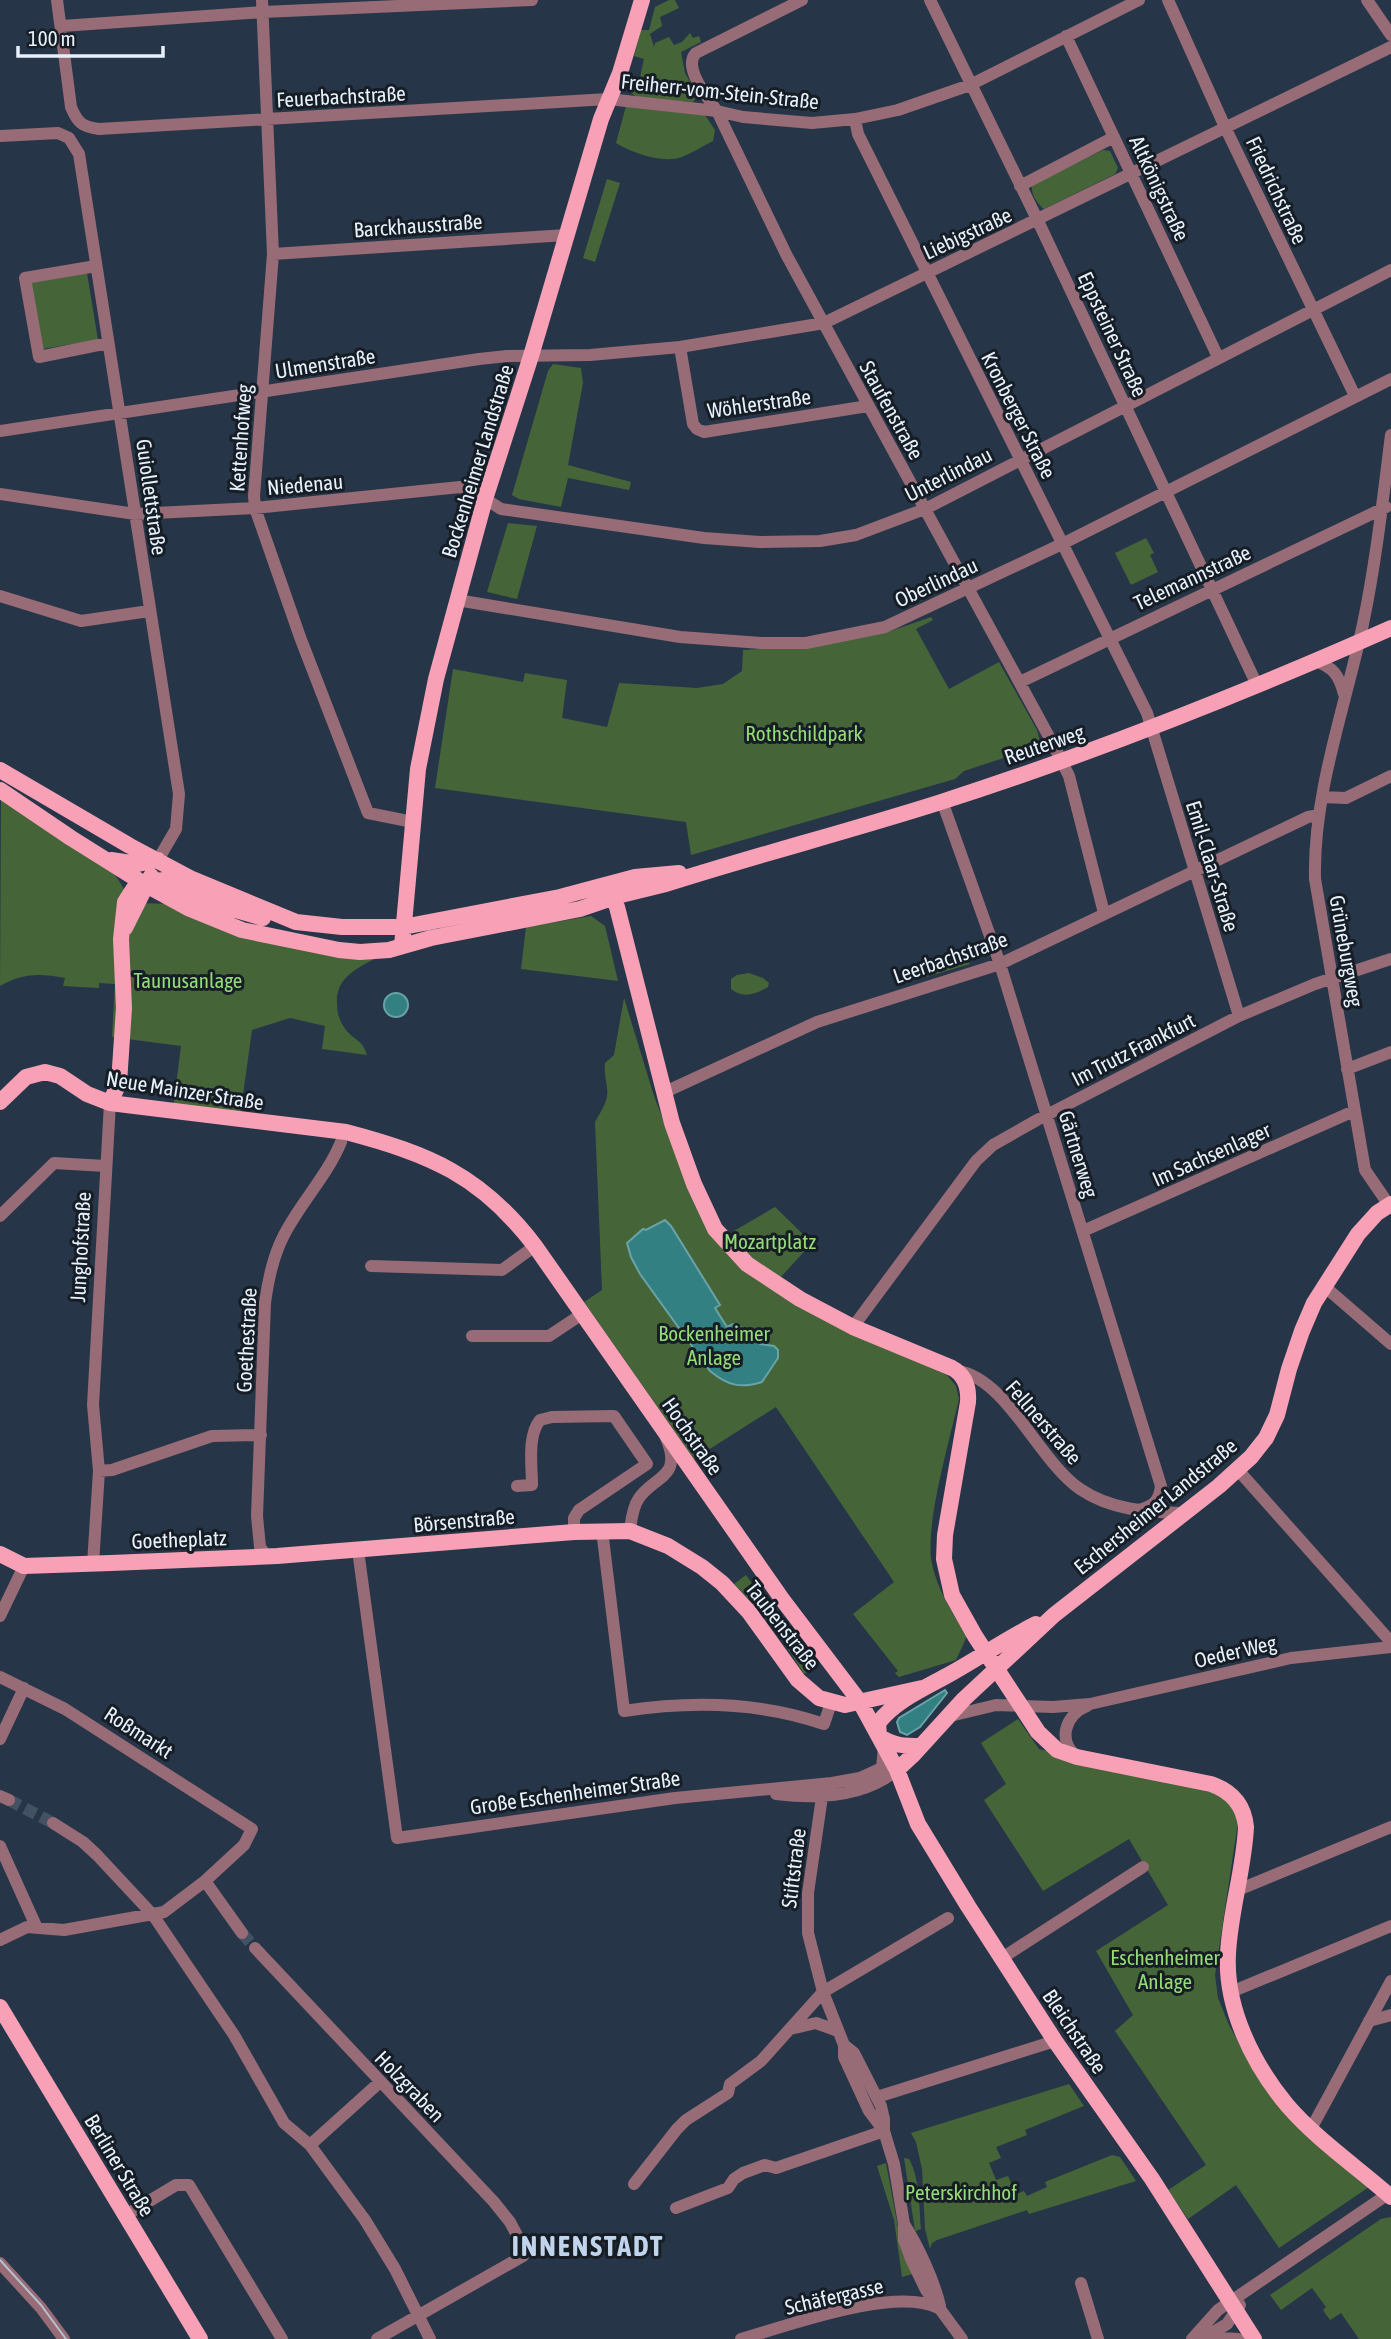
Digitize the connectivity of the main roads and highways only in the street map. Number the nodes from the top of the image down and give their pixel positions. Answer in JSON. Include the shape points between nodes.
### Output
{"nodes":[{"id":1,"x":642,"y":0,"type":"edge"},
{"id":2,"x":1391,"y":628,"type":"edge"},
{"id":3,"x":2,"y":781,"type":"edge"},
{"id":4,"x":148,"y":858,"type":"junction"},
{"id":5,"x":105,"y":859,"type":"junction"},
{"id":6,"x":701,"y":873,"type":"junction"},
{"id":7,"x":146,"y":882,"type":"junction"},
{"id":8,"x":597,"y":888,"type":"junction"},
{"id":9,"x":167,"y":896,"type":"junction"},
{"id":10,"x":613,"y":898,"type":"junction"},
{"id":11,"x":130,"y":907,"type":"junction"},
{"id":12,"x":286,"y":919,"type":"junction"},
{"id":13,"x":403,"y":927,"type":"junction"},
{"id":14,"x":402,"y":946,"type":"junction"},
{"id":15,"x":0,"y":1102,"type":"edge"},
{"id":16,"x":110,"y":1103,"type":"junction"},
{"id":17,"x":381,"y":1141,"type":"joint"},
{"id":18,"x":1390,"y":1206,"type":"edge"},
{"id":19,"x":602,"y":1530,"type":"joint"},
{"id":20,"x":0,"y":1553,"type":"edge"},
{"id":21,"x":267,"y":1557,"type":"joint"},
{"id":22,"x":1054,"y":1615,"type":"junction"},
{"id":23,"x":986,"y":1653,"type":"junction"},
{"id":24,"x":996,"y":1668,"type":"junction"},
{"id":25,"x":950,"y":1674,"type":"junction"},
{"id":26,"x":922,"y":1688,"type":"junction"},
{"id":27,"x":860,"y":1702,"type":"junction"},
{"id":28,"x":946,"y":1717,"type":"junction"},
{"id":29,"x":882,"y":1741,"type":"junction"},
{"id":30,"x":921,"y":1746,"type":"junction"},
{"id":31,"x":897,"y":1770,"type":"junction"},
{"id":32,"x":1,"y":2010,"type":"edge"},
{"id":33,"x":1390,"y":2195,"type":"edge"},
{"id":34,"x":200,"y":2339,"type":"edge"},
{"id":35,"x":1254,"y":2339,"type":"edge"}],
"edges":[{"from":1,"to":13,"type":"main road","name":"Bockenheimer Landstraße","via":[[457,600],[425,726]]},
{"from":2,"to":6,"type":"main road","name":"Reuterweg","via":[[1060,761]]},
{"from":3,"to":4,"type":"main road","via":[[39,793]]},
{"from":3,"to":5,"type":"main road"},
{"from":4,"to":5,"type":"main road"},
{"from":4,"to":7,"type":"main road"},
{"from":4,"to":12,"type":"main road"},
{"from":5,"to":7,"type":"main road"},
{"from":5,"to":11,"type":"main road"},
{"from":6,"to":8,"type":"main road","name":"Reuterweg","via":[[635,877]]},
{"from":6,"to":10,"type":"main road","name":"Reuterweg"},
{"from":7,"to":9,"type":"main road"},
{"from":7,"to":11,"type":"main road","name":"Junghofstraße"},
{"from":7,"to":12,"type":"main road","via":[[166,880],[219,905],[265,919]]},
{"from":8,"to":10,"type":"main road"},
{"from":8,"to":13,"type":"main road"},
{"from":9,"to":11,"type":"main road"},
{"from":9,"to":14,"type":"main road","via":[[242,930],[298,943],[360,952]]},
{"from":10,"to":14,"type":"main road"},
{"from":10,"to":23,"type":"main road","via":[[672,1123],[694,1184],[720,1235],[747,1264],[800,1299],[853,1327],[958,1371],[965,1382],[968,1402],[944,1564],[955,1603]]},
{"from":11,"to":16,"type":"main road","name":"Junghofstraße","via":[[122,934],[119,1083]]},
{"from":12,"to":13,"type":"main road","via":[[342,927]]},
{"from":13,"to":14,"type":"main road","name":"Bockenheimer Landstraße"},
{"from":15,"to":16,"type":"main road","name":"Neue Mainzer Straße","via":[[26,1077],[49,1072]]},
{"from":16,"to":17,"type":"main road","name":"Neue Mainzer Straße","via":[[345,1132]]},
{"from":17,"to":27,"type":"main road","name":"Hochstraße","via":[[441,1164],[475,1184],[505,1210]]},
{"from":18,"to":22,"type":"main road","name":"Eschersheimer Landstraße","via":[[1358,1234],[1324,1286],[1302,1331],[1266,1438],[1238,1470]]},
{"from":19,"to":21,"type":"main road","name":"Börsenstraße"},
{"from":19,"to":27,"type":"main road","name":"Taubenstraße","via":[[630,1531],[668,1546],[702,1567],[749,1612],[811,1693],[831,1703]]},
{"from":20,"to":21,"type":"main road","name":"Goetheplatz","via":[[24,1566]]},
{"from":22,"to":23,"type":"main road","name":"Eschersheimer Landstraße"},
{"from":22,"to":24,"type":"main road","name":"Eschersheimer Landstraße"},
{"from":23,"to":24,"type":"main road"},
{"from":23,"to":25,"type":"main road","name":"Eschersheimer Landstraße"},
{"from":24,"to":28,"type":"main road","name":"Eschersheimer Landstraße"},
{"from":24,"to":33,"type":"main road","via":[[1057,1750],[1210,1784],[1231,1794],[1246,1827],[1228,1945],[1237,2017],[1260,2065],[1287,2105]]},
{"from":25,"to":26,"type":"main road","name":"Eschersheimer Landstraße"},
{"from":25,"to":28,"type":"main road","via":[[958,1689]]},
{"from":26,"to":27,"type":"main road"},
{"from":26,"to":29,"type":"main road","via":[[878,1723]]},
{"from":27,"to":29,"type":"main road","name":"Hochstraße"},
{"from":28,"to":30,"type":"main road","name":"Große Eschenheimer Straße"},
{"from":29,"to":30,"type":"main road"},
{"from":29,"to":31,"type":"main road","name":"Bleichstraße"},
{"from":30,"to":31,"type":"main road","name":"Große Eschenheimer Straße"},
{"from":31,"to":35,"type":"main road","name":"Bleichstraße","via":[[918,1824],[1002,1958]]},
{"from":32,"to":34,"type":"main road","name":"Berliner Straße"}]}
